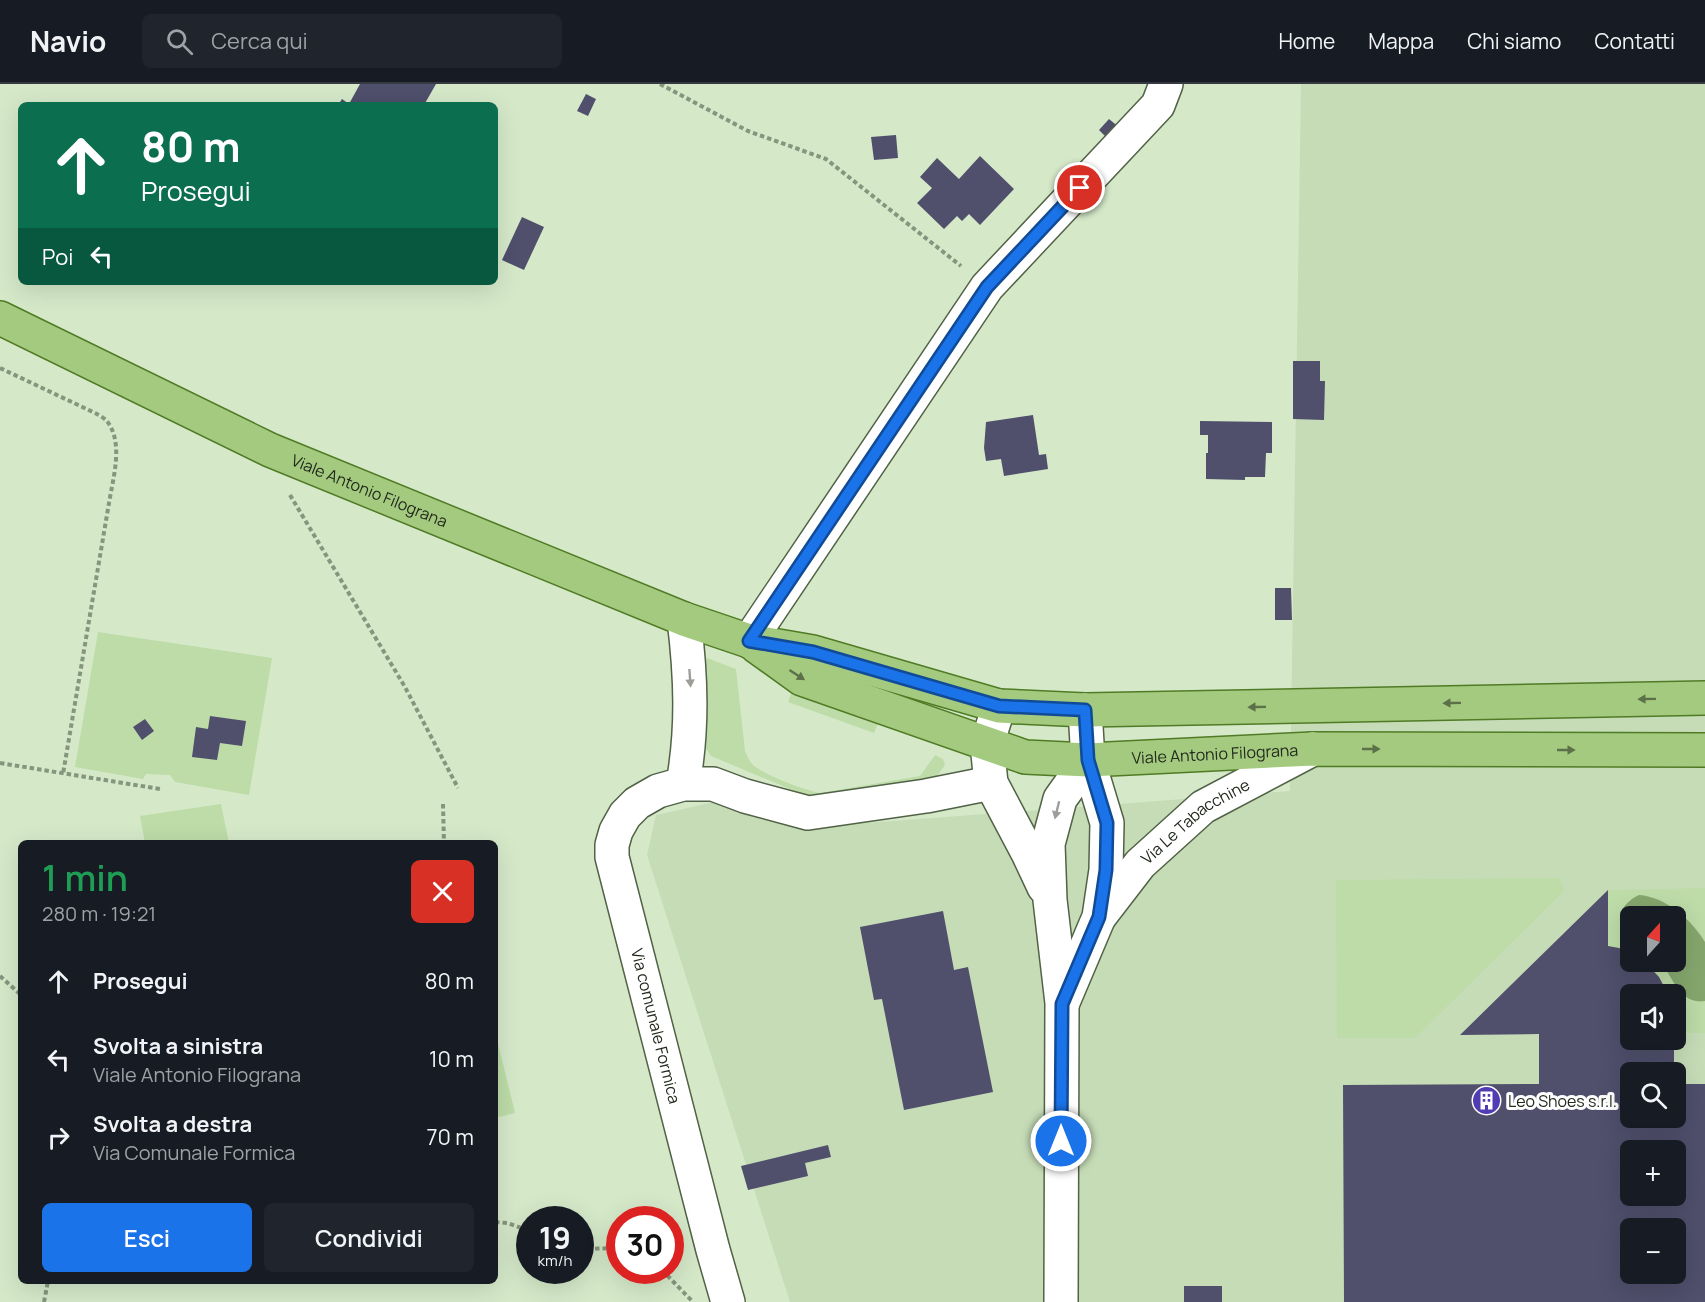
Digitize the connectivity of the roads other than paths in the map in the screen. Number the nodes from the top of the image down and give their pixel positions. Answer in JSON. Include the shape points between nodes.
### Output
{"nodes":[{"id":1,"x":1166,"y":84,"type":"edge"},
{"id":2,"x":0,"y":318,"type":"edge"},
{"id":3,"x":684,"y":620,"type":"junction"},
{"id":4,"x":749,"y":641,"type":"junction"},
{"id":5,"x":1705,"y":698,"type":"edge"},
{"id":6,"x":999,"y":706,"type":"junction"},
{"id":7,"x":1085,"y":710,"type":"junction"},
{"id":8,"x":987,"y":744,"type":"junction"},
{"id":9,"x":1313,"y":749,"type":"junction"},
{"id":10,"x":1705,"y":750,"type":"edge"},
{"id":11,"x":1088,"y":760,"type":"junction"},
{"id":12,"x":991,"y":783,"type":"junction"},
{"id":13,"x":683,"y":784,"type":"junction"},
{"id":14,"x":1050,"y":900,"type":"junction"},
{"id":15,"x":1099,"y":917,"type":"junction"},
{"id":16,"x":1062,"y":1004,"type":"junction"},
{"id":17,"x":728,"y":1302,"type":"edge"},
{"id":18,"x":1060,"y":1302,"type":"edge"}],
"edges":[{"from":1,"to":4,"type":"street","via":[[1158,105],[987,287]]},
{"from":2,"to":3,"type":"main road","name":"Viale Antonio Filograna","via":[[270,450]]},
{"from":3,"to":4,"type":"main road","name":"Viale Antonio Filograna"},
{"from":3,"to":13,"type":"street","one_way":true,"via":[[691,702]]},
{"from":4,"to":6,"type":"main road","name":"Viale Antonio Filograna","via":[[813,652]]},
{"from":4,"to":8,"type":"main road","name":"Viale Antonio Filograna","one_way":true,"via":[[802,679]]},
{"from":5,"to":7,"type":"main road","name":"Viale Antonio Filograna","one_way":true},
{"from":6,"to":7,"type":"main road","name":"Viale Antonio Filograna"},
{"from":6,"to":8,"type":"street"},
{"from":7,"to":11,"type":"street"},
{"from":8,"to":11,"type":"main road","name":"Viale Antonio Filograna","via":[[1025,758]]},
{"from":8,"to":12,"type":"street"},
{"from":9,"to":10,"type":"main road","name":"Viale Antonio Filograna","one_way":true},
{"from":9,"to":11,"type":"main road","name":"Viale Antonio Filograna"},
{"from":9,"to":15,"type":"street","name":"Via Le Tabacchine","via":[[1203,807],[1140,864]]},
{"from":11,"to":14,"type":"street","name":"Via Le Tabacchine","one_way":true,"via":[[1060,799],[1048,844]]},
{"from":11,"to":15,"type":"street","name":"Via Le Tabacchine","via":[[1107,823]]},
{"from":12,"to":13,"type":"street","name":"Via comunale Formica","via":[[808,813],[713,784]]},
{"from":12,"to":14,"type":"street","name":"Via Le Tabacchine"},
{"from":13,"to":17,"type":"street","name":"Via comunale Formica","via":[[658,791],[625,815],[616,831],[612,857]]},
{"from":14,"to":16,"type":"street","name":"Via Le Tabacchine"},
{"from":15,"to":16,"type":"street","name":"Via Le Tabacchine"},
{"from":16,"to":18,"type":"street","name":"Via Le Tabacchine"}]}
